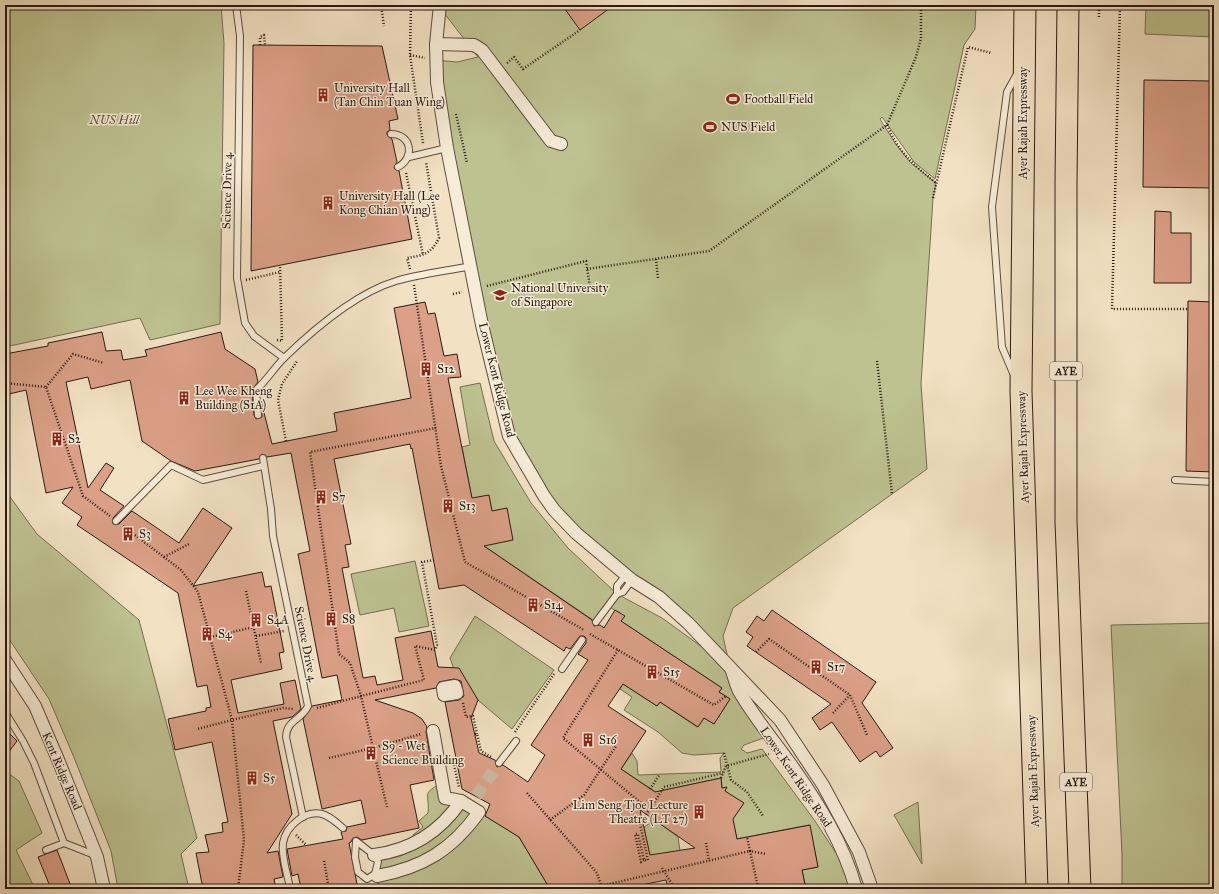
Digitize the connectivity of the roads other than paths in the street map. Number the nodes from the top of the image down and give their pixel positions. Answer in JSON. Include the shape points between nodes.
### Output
{"nodes":[{"id":1,"x":236,"y":5,"type":"edge"},
{"id":2,"x":440,"y":5,"type":"edge"},
{"id":3,"x":1025,"y":5,"type":"edge"},
{"id":4,"x":1068,"y":5,"type":"edge"},
{"id":5,"x":436,"y":44,"type":"junction"},
{"id":6,"x":1024,"y":61,"type":"junction"},
{"id":7,"x":391,"y":134,"type":"dead end"},
{"id":8,"x":561,"y":144,"type":"dead end"},
{"id":9,"x":447,"y":148,"type":"junction"},
{"id":10,"x":409,"y":157,"type":"junction"},
{"id":11,"x":398,"y":167,"type":"dead end"},
{"id":12,"x":471,"y":266,"type":"junction"},
{"id":13,"x":284,"y":358,"type":"junction"},
{"id":14,"x":1021,"y":391,"type":"junction"},
{"id":15,"x":258,"y":415,"type":"dead end"},
{"id":16,"x":263,"y":458,"type":"dead end"},
{"id":17,"x":263,"y":466,"type":"junction"},
{"id":18,"x":1175,"y":480,"type":"dead end"},
{"id":19,"x":1214,"y":482,"type":"edge"},
{"id":20,"x":116,"y":521,"type":"road end"},
{"id":21,"x":629,"y":577,"type":"junction"},
{"id":22,"x":596,"y":622,"type":"dead end"},
{"id":23,"x":582,"y":640,"type":"dead end"},
{"id":24,"x":5,"y":660,"type":"edge"},
{"id":25,"x":560,"y":668,"type":"road end"},
{"id":26,"x":730,"y":668,"type":"junction"},
{"id":27,"x":5,"y":712,"type":"edge"},
{"id":28,"x":433,"y":731,"type":"road end"},
{"id":29,"x":514,"y":738,"type":"road end"},
{"id":30,"x":500,"y":763,"type":"tunnel mouth"},
{"id":31,"x":460,"y":795,"type":"junction"},
{"id":32,"x":303,"y":817,"type":"junction"},
{"id":33,"x":343,"y":828,"type":"dead end"},
{"id":34,"x":436,"y":830,"type":"junction"},
{"id":35,"x":64,"y":843,"type":"junction"},
{"id":36,"x":447,"y":848,"type":"junction"},
{"id":37,"x":402,"y":849,"type":"junction"},
{"id":38,"x":46,"y":850,"type":"dead end"},
{"id":39,"x":97,"y":857,"type":"junction"},
{"id":40,"x":376,"y":859,"type":"junction"},
{"id":41,"x":407,"y":869,"type":"junction"},
{"id":42,"x":377,"y":876,"type":"dead end"},
{"id":43,"x":104,"y":889,"type":"edge"},
{"id":44,"x":290,"y":889,"type":"edge"},
{"id":45,"x":856,"y":889,"type":"edge"},
{"id":46,"x":872,"y":889,"type":"edge"},
{"id":47,"x":1037,"y":889,"type":"edge"},
{"id":48,"x":1080,"y":889,"type":"edge"}],
"edges":[{"from":1,"to":13,"type":"lane","name":"Science Drive 4","via":[[240,36],[236,278],[245,323],[254,336]]},
{"from":2,"to":5,"type":"street","name":"Lower Kent Ridge Road"},
{"from":3,"to":6,"type":"highway","name":"Ayer Rajah Expressway"},
{"from":4,"to":48,"type":"highway","number":"AYE","via":[[1066,521]]},
{"from":5,"to":8,"type":"street","via":[[474,45],[482,50],[551,142]]},
{"from":5,"to":9,"type":"street","name":"Lower Kent Ridge Road","via":[[436,82]]},
{"from":6,"to":14,"type":"highway","name":"Ayer Rajah Expressway"},
{"from":6,"to":14,"type":"lane","via":[[1007,92],[992,207],[1002,347]]},
{"from":7,"to":10,"type":"lane","via":[[398,134],[404,138],[410,151]]},
{"from":9,"to":10,"type":"lane"},
{"from":9,"to":12,"type":"street","name":"Lower Kent Ridge Road"},
{"from":10,"to":11,"type":"lane"},
{"from":12,"to":13,"type":"lane","via":[[395,281],[372,291],[338,312]]},
{"from":12,"to":21,"type":"street","name":"Lower Kent Ridge Road","via":[[482,325],[509,436],[554,510],[576,533]]},
{"from":13,"to":15,"type":"lane","via":[[256,390]]},
{"from":14,"to":47,"type":"highway","name":"Ayer Rajah Expressway"},
{"from":16,"to":17,"type":"lane","name":"Science Drive 4"},
{"from":17,"to":20,"type":"lane","via":[[203,480],[171,465]]},
{"from":17,"to":32,"type":"lane","name":"Science Drive 4","via":[[273,536],[308,706],[305,713],[286,729]]},
{"from":18,"to":19,"type":"lane"},
{"from":21,"to":22,"type":"lane","via":[[623,592],[616,594]]},
{"from":21,"to":26,"type":"street","name":"Lower Kent Ridge Road","via":[[659,597],[688,623]]},
{"from":23,"to":25,"type":"lane"},
{"from":24,"to":39,"type":"street","name":"Kent Ridge Road","via":[[35,706]]},
{"from":26,"to":45,"type":"street","name":"Lower Kent Ridge Road","via":[[739,690],[835,834]]},
{"from":26,"to":46,"type":"street","name":"Lower Kent Ridge Road","via":[[780,720],[823,785],[859,852]]},
{"from":27,"to":35,"type":"lane","via":[[34,763]]},
{"from":28,"to":31,"type":"street","via":[[446,798]]},
{"from":29,"to":30,"type":"lane"},
{"from":31,"to":34,"type":"street","via":[[452,815]]},
{"from":31,"to":36,"type":"street","via":[[479,812],[468,828]]},
{"from":32,"to":33,"type":"lane","via":[[322,814]]},
{"from":32,"to":44,"type":"lane","via":[[287,831],[283,843]]},
{"from":34,"to":36,"type":"street"},
{"from":34,"to":37,"type":"street"},
{"from":35,"to":38,"type":"lane"},
{"from":35,"to":39,"type":"lane"},
{"from":36,"to":41,"type":"street"},
{"from":37,"to":40,"type":"street"},
{"from":37,"to":41,"type":"street"},
{"from":39,"to":43,"type":"street","name":"Kent Ridge Road"},
{"from":40,"to":40,"type":"lane","via":[[356,841],[355,857],[358,872],[362,876],[367,879],[375,874]]},
{"from":41,"to":42,"type":"street"}]}
